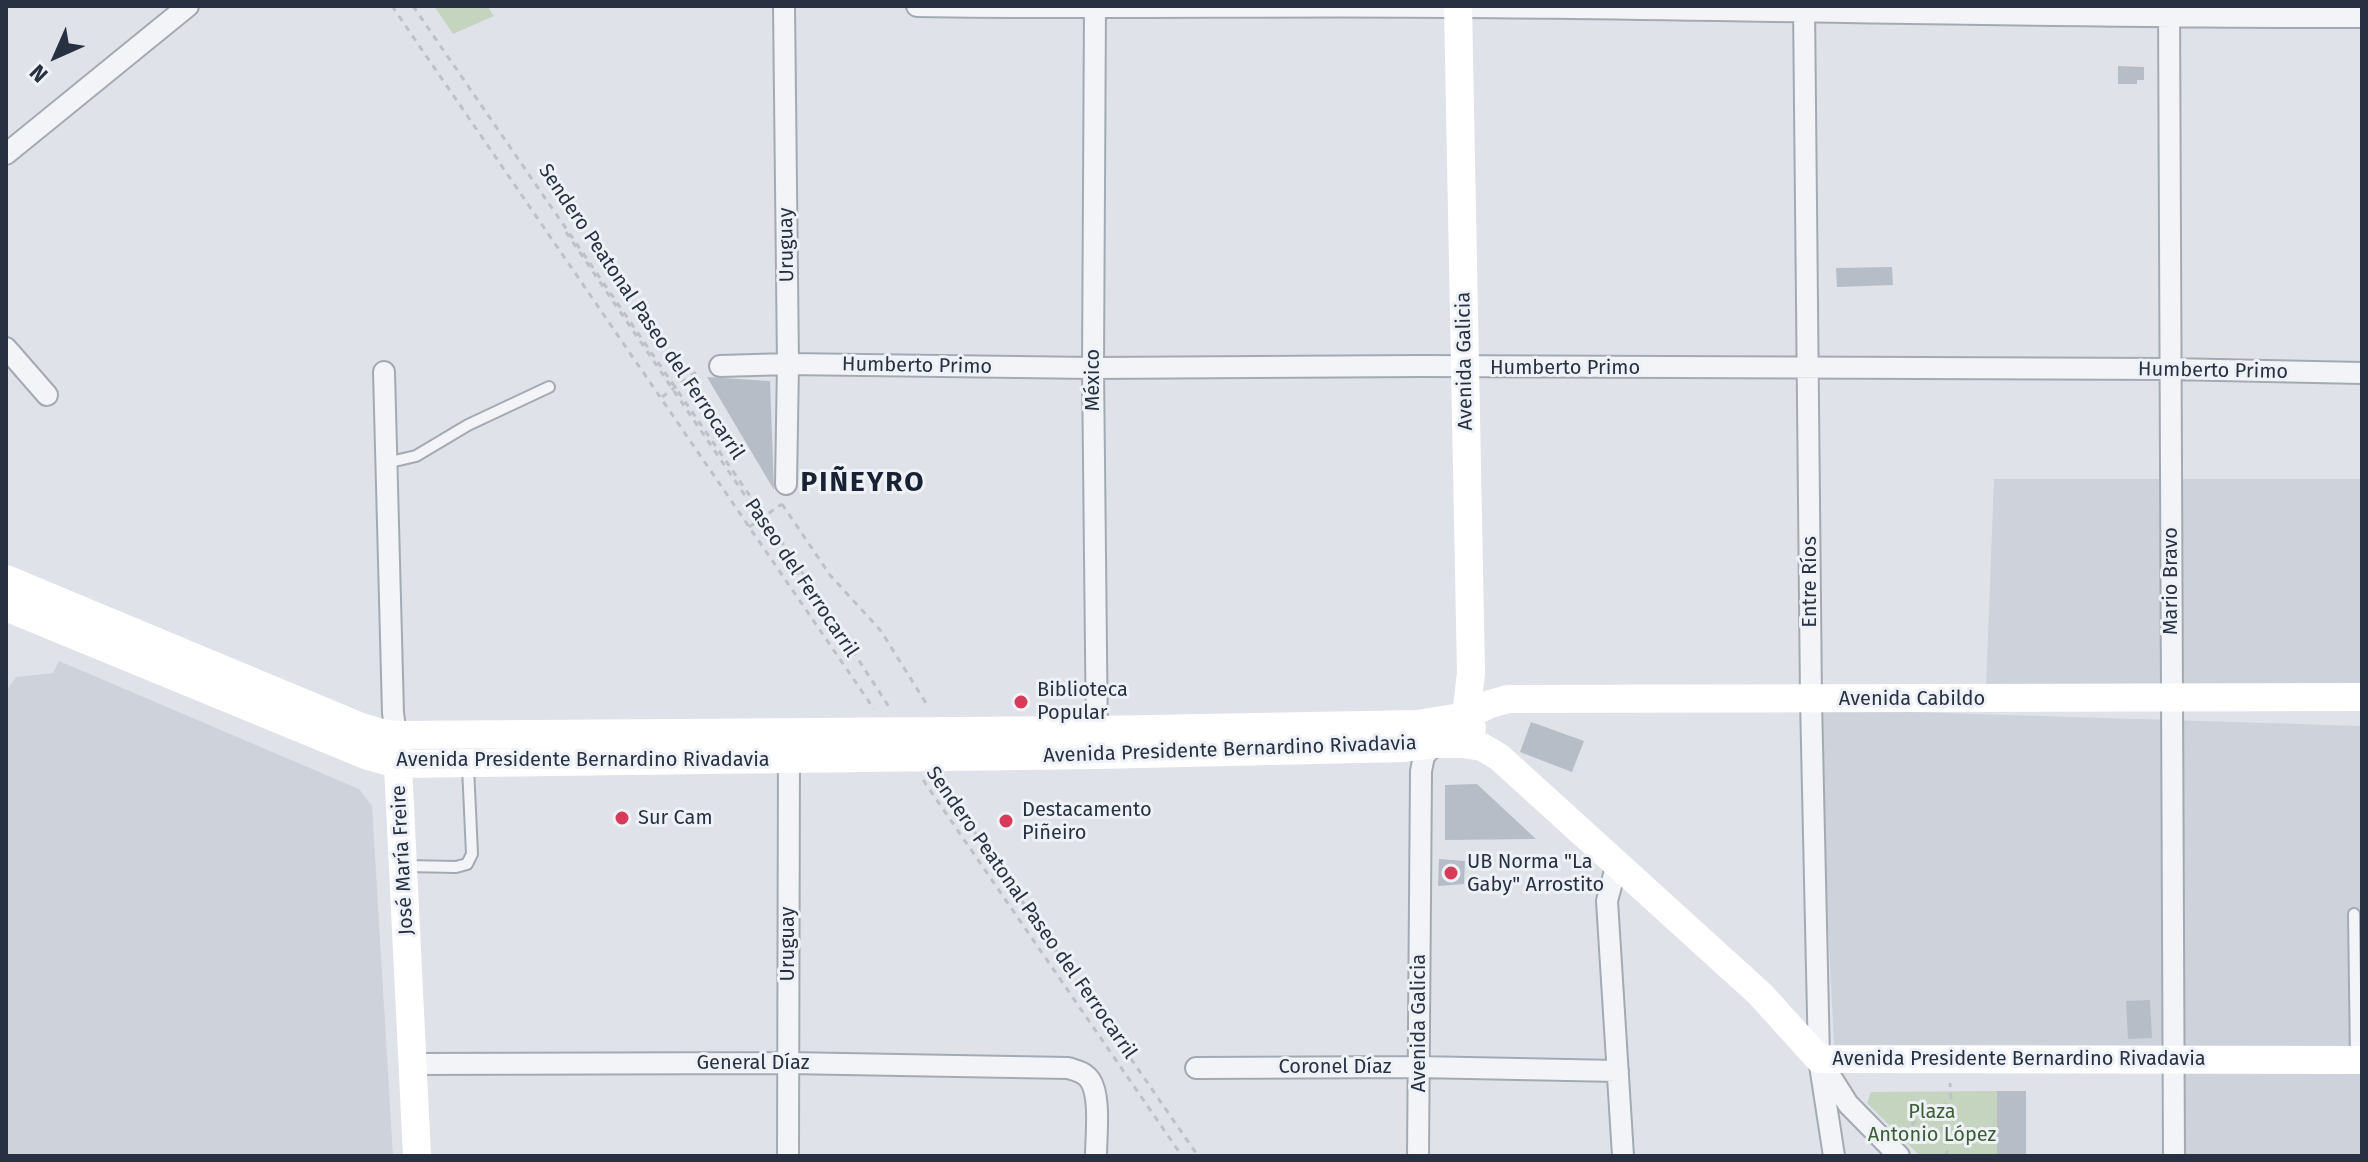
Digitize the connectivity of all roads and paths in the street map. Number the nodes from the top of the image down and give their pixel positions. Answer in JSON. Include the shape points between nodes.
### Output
{"nodes":[{"id":1,"x":188,"y":6,"type":"edge"},
{"id":2,"x":392,"y":6,"type":"edge"},
{"id":3,"x":413,"y":6,"type":"edge"},
{"id":4,"x":784,"y":6,"type":"edge"},
{"id":5,"x":917,"y":6,"type":"edge"},
{"id":6,"x":1458,"y":6,"type":"edge"},
{"id":7,"x":1095,"y":7,"type":"edge"},
{"id":8,"x":1804,"y":8,"type":"edge"},
{"id":9,"x":2169,"y":12,"type":"edge"},
{"id":10,"x":2362,"y":17,"type":"edge"},
{"id":11,"x":6,"y":154,"type":"edge"},
{"id":12,"x":6,"y":348,"type":"edge"},
{"id":13,"x":788,"y":364,"type":"junction"},
{"id":14,"x":720,"y":366,"type":"joint"},
{"id":15,"x":1465,"y":367,"type":"junction"},
{"id":16,"x":1093,"y":368,"type":"junction"},
{"id":17,"x":1808,"y":369,"type":"junction"},
{"id":18,"x":2170,"y":369,"type":"junction"},
{"id":19,"x":384,"y":372,"type":"dead end"},
{"id":20,"x":2362,"y":373,"type":"edge"},
{"id":21,"x":549,"y":387,"type":"dead end"},
{"id":22,"x":675,"y":387,"type":"junction"},
{"id":23,"x":47,"y":395,"type":"dead end"},
{"id":24,"x":661,"y":398,"type":"junction"},
{"id":25,"x":386,"y":463,"type":"junction"},
{"id":26,"x":784,"y":494,"type":"junction"},
{"id":27,"x":764,"y":516,"type":"junction"},
{"id":28,"x":749,"y":527,"type":"junction"},
{"id":29,"x":6,"y":579,"type":"edge"},
{"id":30,"x":6,"y":607,"type":"edge"},
{"id":31,"x":2362,"y":697,"type":"edge"},
{"id":32,"x":2171,"y":698,"type":"junction"},
{"id":33,"x":1811,"y":700,"type":"junction"},
{"id":34,"x":1466,"y":716,"type":"junction"},
{"id":35,"x":396,"y":735,"type":"junction"},
{"id":36,"x":907,"y":736,"type":"junction"},
{"id":37,"x":1097,"y":742,"type":"junction"},
{"id":38,"x":1434,"y":744,"type":"junction"},
{"id":39,"x":789,"y":746,"type":"junction"},
{"id":40,"x":1482,"y":747,"type":"junction"},
{"id":41,"x":467,"y":763,"type":"junction"},
{"id":42,"x":397,"y":764,"type":"junction"},
{"id":43,"x":1617,"y":863,"type":"junction"},
{"id":44,"x":404,"y":866,"type":"junction"},
{"id":45,"x":2354,"y":914,"type":"dead end"},
{"id":46,"x":1819,"y":1059,"type":"junction"},
{"id":47,"x":1950,"y":1059,"type":"junction"},
{"id":48,"x":2174,"y":1059,"type":"junction"},
{"id":49,"x":2359,"y":1060,"type":"edge"},
{"id":50,"x":788,"y":1063,"type":"junction"},
{"id":51,"x":414,"y":1064,"type":"junction"},
{"id":52,"x":1418,"y":1067,"type":"junction"},
{"id":53,"x":1196,"y":1068,"type":"dead end"},
{"id":54,"x":1618,"y":1071,"type":"junction"},
{"id":55,"x":1945,"y":1104,"type":"junction"},
{"id":56,"x":1884,"y":1142,"type":"junction"},
{"id":57,"x":417,"y":1156,"type":"edge"},
{"id":58,"x":788,"y":1156,"type":"edge"},
{"id":59,"x":1096,"y":1156,"type":"edge"},
{"id":60,"x":1182,"y":1156,"type":"edge"},
{"id":61,"x":1198,"y":1156,"type":"edge"},
{"id":62,"x":1418,"y":1156,"type":"edge"},
{"id":63,"x":1623,"y":1156,"type":"edge"},
{"id":64,"x":1834,"y":1156,"type":"edge"},
{"id":65,"x":1899,"y":1156,"type":"edge"},
{"id":66,"x":1945,"y":1156,"type":"edge"},
{"id":67,"x":2174,"y":1156,"type":"edge"}],
"edges":[{"from":1,"to":11,"type":"street"},
{"from":2,"to":24,"type":"path","name":"Paseo del Ferrocarril"},
{"from":3,"to":22,"type":"path","name":"Sendero Peatonal Paseo del Ferrocarril"},
{"from":3,"to":36,"type":"path"},
{"from":4,"to":13,"type":"street","name":"Uruguay"},
{"from":5,"to":7,"type":"street"},
{"from":6,"to":7,"type":"street"},
{"from":6,"to":8,"type":"street"},
{"from":6,"to":15,"type":"main road","name":"Avenida Galicia"},
{"from":7,"to":16,"type":"street","name":"México"},
{"from":8,"to":9,"type":"street"},
{"from":8,"to":17,"type":"street","name":"Entre Ríos"},
{"from":9,"to":10,"type":"street"},
{"from":9,"to":18,"type":"street","name":"Mario Bravo"},
{"from":12,"to":23,"type":"street"},
{"from":13,"to":14,"type":"street","name":"Humberto Primo"},
{"from":13,"to":16,"type":"street","name":"Humberto Primo"},
{"from":13,"to":26,"type":"street","name":"Uruguay"},
{"from":14,"to":22,"type":"path","via":[[697,369]]},
{"from":15,"to":16,"type":"street","name":"Humberto Primo"},
{"from":15,"to":17,"type":"street","name":"Humberto Primo"},
{"from":15,"to":34,"type":"main road","name":"Avenida Galicia","via":[[1471,673]]},
{"from":16,"to":37,"type":"street","name":"México"},
{"from":17,"to":18,"type":"street","name":"Humberto Primo"},
{"from":17,"to":33,"type":"street","name":"Entre Ríos"},
{"from":18,"to":20,"type":"street","name":"Humberto Primo"},
{"from":18,"to":32,"type":"street","name":"Mario Bravo"},
{"from":19,"to":25,"type":"street","name":"José María Freire"},
{"from":21,"to":25,"type":"lane","via":[[416,456]]},
{"from":22,"to":24,"type":"path"},
{"from":22,"to":27,"type":"path","name":"Sendero Peatonal Paseo del Ferrocarril"},
{"from":24,"to":28,"type":"path","name":"Paseo del Ferrocarril"},
{"from":25,"to":35,"type":"street","name":"José María Freire"},
{"from":26,"to":27,"type":"path"},
{"from":26,"to":36,"type":"path","via":[[830,575],[881,631],[929,708]]},
{"from":27,"to":28,"type":"path"},
{"from":27,"to":36,"type":"path","name":"Sendero Peatonal Paseo del Ferrocarril"},
{"from":28,"to":36,"type":"path","name":"Paseo del Ferrocarril"},
{"from":29,"to":35,"type":"main road","name":"Avenida Presidente Bernardino Rivadavia","via":[[361,727]]},
{"from":30,"to":42,"type":"main road","name":"Avenida Presidente Bernardino Rivadavia"},
{"from":31,"to":32,"type":"main road","name":"Avenida Cabildo"},
{"from":32,"to":33,"type":"main road","name":"Avenida Cabildo"},
{"from":32,"to":48,"type":"street","name":"Mario Bravo"},
{"from":33,"to":34,"type":"main road","name":"Avenida Cabildo","via":[[1508,699]]},
{"from":33,"to":46,"type":"street","name":"Entre Ríos"},
{"from":34,"to":37,"type":"main road","name":"Avenida Presidente Bernardino Rivadavia","via":[[1418,724]]},
{"from":34,"to":38,"type":"street","name":"Avenida Galicia"},
{"from":34,"to":40,"type":"main road"},
{"from":35,"to":39,"type":"main road","name":"Avenida Presidente Bernardino Rivadavia"},
{"from":35,"to":42,"type":"main road","name":"José María Freire"},
{"from":36,"to":37,"type":"main road","name":"Avenida Presidente Bernardino Rivadavia"},
{"from":36,"to":39,"type":"main road","name":"Avenida Presidente Bernardino Rivadavia"},
{"from":36,"to":60,"type":"path","name":"Sendero Peatonal Paseo del Ferrocarril"},
{"from":36,"to":61,"type":"path","name":"Paseo del Ferrocarril"},
{"from":37,"to":38,"type":"main road","name":"Avenida Presidente Bernardino Rivadavia","via":[[1402,748]]},
{"from":38,"to":40,"type":"main road","name":"Avenida Presidente Bernardino Rivadavia"},
{"from":38,"to":52,"type":"street","name":"Avenida Galicia","via":[[1421,771]]},
{"from":39,"to":41,"type":"main road","name":"Avenida Presidente Bernardino Rivadavia"},
{"from":39,"to":50,"type":"street","name":"Uruguay"},
{"from":40,"to":43,"type":"main road","name":"Avenida Presidente Bernardino Rivadavia"},
{"from":41,"to":42,"type":"main road","name":"Avenida Presidente Bernardino Rivadavia"},
{"from":41,"to":44,"type":"lane","via":[[472,854],[467,864]]},
{"from":42,"to":44,"type":"main road","name":"José María Freire"},
{"from":43,"to":46,"type":"main road","name":"Avenida Presidente Bernardino Rivadavia","via":[[1760,994]]},
{"from":43,"to":54,"type":"street","via":[[1607,901]]},
{"from":44,"to":51,"type":"main road","name":"José María Freire"},
{"from":45,"to":49,"type":"lane"},
{"from":46,"to":47,"type":"main road","name":"Avenida Presidente Bernardino Rivadavia"},
{"from":46,"to":56,"type":"street","via":[[1848,1104]]},
{"from":46,"to":64,"type":"street","name":"Entre Ríos"},
{"from":47,"to":48,"type":"main road","name":"Avenida Presidente Bernardino Rivadavia"},
{"from":47,"to":55,"type":"path","via":[[1951,1098]]},
{"from":48,"to":49,"type":"main road","name":"Avenida Presidente Bernardino Rivadavia"},
{"from":48,"to":67,"type":"street","name":"Mario Bravo"},
{"from":50,"to":51,"type":"street","name":"General Díaz"},
{"from":50,"to":58,"type":"street","name":"Uruguay"},
{"from":50,"to":59,"type":"street","name":"General Díaz","via":[[1068,1068],[1089,1078],[1094,1088]]},
{"from":51,"to":57,"type":"main road","name":"José María Freire"},
{"from":52,"to":53,"type":"street","name":"Coronel Díaz"},
{"from":52,"to":54,"type":"street","name":"Coronel Díaz"},
{"from":52,"to":62,"type":"street","name":"Avenida Galicia"},
{"from":54,"to":63,"type":"street"},
{"from":55,"to":56,"type":"path"},
{"from":55,"to":66,"type":"path"},
{"from":56,"to":65,"type":"street"}]}
